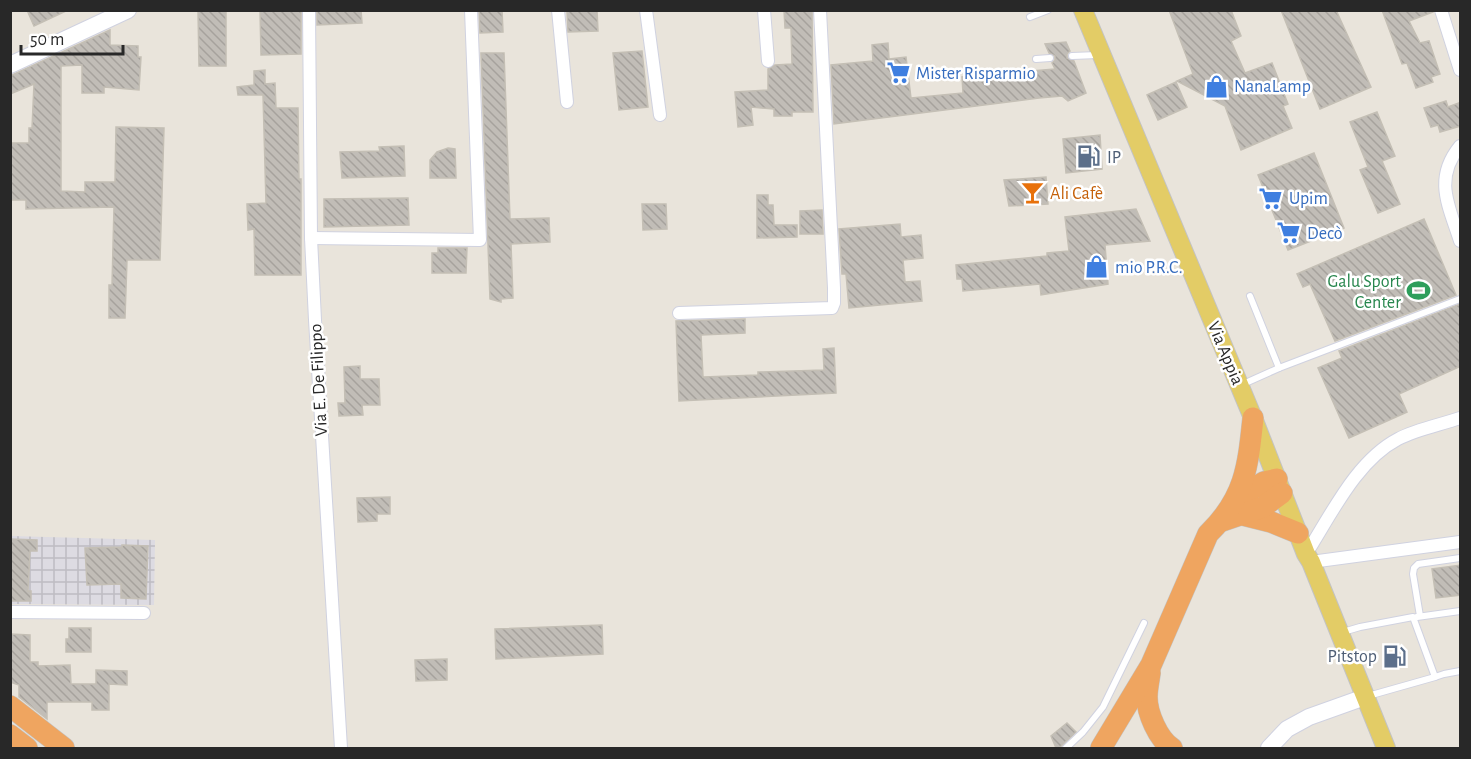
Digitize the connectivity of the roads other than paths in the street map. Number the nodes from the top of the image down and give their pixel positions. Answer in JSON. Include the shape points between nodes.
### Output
{"nodes":[{"id":1,"x":128,"y":10,"type":"edge"},
{"id":2,"x":309,"y":10,"type":"edge"},
{"id":3,"x":471,"y":10,"type":"edge"},
{"id":4,"x":558,"y":10,"type":"edge"},
{"id":5,"x":646,"y":10,"type":"edge"},
{"id":6,"x":764,"y":10,"type":"edge"},
{"id":7,"x":820,"y":10,"type":"edge"},
{"id":8,"x":1048,"y":10,"type":"edge"},
{"id":9,"x":1083,"y":10,"type":"edge"},
{"id":10,"x":1441,"y":10,"type":"edge"},
{"id":11,"x":1030,"y":17,"type":"dead end"},
{"id":12,"x":1101,"y":54,"type":"junction"},
{"id":13,"x":1072,"y":56,"type":"dead end"},
{"id":14,"x":1050,"y":58,"type":"dead end"},
{"id":15,"x":1036,"y":59,"type":"dead end"},
{"id":16,"x":768,"y":61,"type":"dead end"},
{"id":17,"x":10,"y":65,"type":"edge"},
{"id":18,"x":1461,"y":70,"type":"edge"},
{"id":19,"x":567,"y":102,"type":"dead end"},
{"id":20,"x":660,"y":115,"type":"dead end"},
{"id":21,"x":1461,"y":146,"type":"edge"},
{"id":22,"x":311,"y":238,"type":"junction"},
{"id":23,"x":1461,"y":241,"type":"edge"},
{"id":24,"x":1250,"y":296,"type":"dead end"},
{"id":25,"x":1461,"y":299,"type":"edge"},
{"id":26,"x":679,"y":313,"type":"dead end"},
{"id":27,"x":1279,"y":368,"type":"junction"},
{"id":28,"x":1239,"y":385,"type":"junction"},
{"id":29,"x":1253,"y":418,"type":"junction"},
{"id":30,"x":1461,"y":418,"type":"edge"},
{"id":31,"x":1280,"y":486,"type":"junction"},
{"id":32,"x":1240,"y":507,"type":"junction"},
{"id":33,"x":1298,"y":533,"type":"junction"},
{"id":34,"x":1461,"y":542,"type":"edge"},
{"id":35,"x":1309,"y":558,"type":"junction"},
{"id":36,"x":1461,"y":558,"type":"edge"},
{"id":37,"x":1461,"y":610,"type":"edge"},
{"id":38,"x":10,"y":612,"type":"edge"},
{"id":39,"x":144,"y":614,"type":"dead end"},
{"id":40,"x":1417,"y":617,"type":"junction"},
{"id":41,"x":1144,"y":623,"type":"dead end"},
{"id":42,"x":1339,"y":633,"type":"junction"},
{"id":43,"x":1151,"y":665,"type":"junction"},
{"id":44,"x":1461,"y":671,"type":"edge"},
{"id":45,"x":1435,"y":677,"type":"junction"},
{"id":46,"x":1365,"y":697,"type":"junction"},
{"id":47,"x":10,"y":706,"type":"edge"},
{"id":48,"x":10,"y":735,"type":"edge"},
{"id":49,"x":27,"y":748,"type":"edge"},
{"id":50,"x":64,"y":748,"type":"edge"},
{"id":51,"x":341,"y":748,"type":"edge"},
{"id":52,"x":1066,"y":748,"type":"edge"},
{"id":53,"x":1101,"y":748,"type":"edge"},
{"id":54,"x":1172,"y":748,"type":"edge"},
{"id":55,"x":1269,"y":748,"type":"edge"},
{"id":56,"x":1386,"y":748,"type":"edge"}],
"edges":[{"from":1,"to":17,"type":"main road"},
{"from":2,"to":22,"type":"street","name":"Via E. De Filippo"},
{"from":3,"to":22,"type":"street","via":[[480,240]]},
{"from":4,"to":19,"type":"street"},
{"from":5,"to":20,"type":"street"},
{"from":6,"to":16,"type":"street"},
{"from":7,"to":26,"type":"street","via":[[832,308]]},
{"from":8,"to":11,"type":"lane"},
{"from":9,"to":12,"type":"main road","name":"Via Appia"},
{"from":10,"to":18,"type":"street"},
{"from":12,"to":13,"type":"lane"},
{"from":12,"to":28,"type":"main road","name":"Via Appia"},
{"from":14,"to":15,"type":"lane"},
{"from":21,"to":23,"type":"street","via":[[1450,160],[1445,182],[1446,200]]},
{"from":22,"to":51,"type":"street","name":"Via E. De Filippo"},
{"from":24,"to":27,"type":"lane"},
{"from":25,"to":27,"type":"lane"},
{"from":27,"to":28,"type":"lane"},
{"from":28,"to":29,"type":"main road","name":"Via Appia"},
{"from":29,"to":31,"type":"main road","name":"Via Appia"},
{"from":29,"to":32,"type":"highway"},
{"from":30,"to":35,"type":"street","via":[[1401,438],[1374,454],[1357,474]]},
{"from":31,"to":32,"type":"highway","via":[[1264,482]]},
{"from":31,"to":33,"type":"main road","name":"Via Appia"},
{"from":32,"to":33,"type":"highway"},
{"from":32,"to":43,"type":"highway","via":[[1208,534]]},
{"from":33,"to":35,"type":"main road","name":"Via Appia"},
{"from":34,"to":35,"type":"street"},
{"from":35,"to":42,"type":"main road","name":"Via Appia"},
{"from":36,"to":40,"type":"lane","via":[[1418,564],[1414,568]]},
{"from":37,"to":40,"type":"lane"},
{"from":38,"to":39,"type":"street"},
{"from":40,"to":42,"type":"lane"},
{"from":40,"to":45,"type":"lane"},
{"from":41,"to":52,"type":"lane","via":[[1103,707]]},
{"from":42,"to":46,"type":"main road","name":"Via Appia"},
{"from":43,"to":53,"type":"highway"},
{"from":43,"to":54,"type":"highway","via":[[1147,700],[1156,731]]},
{"from":44,"to":45,"type":"lane"},
{"from":45,"to":46,"type":"lane"},
{"from":46,"to":55,"type":"main road","via":[[1309,717],[1287,729]]},
{"from":46,"to":56,"type":"main road","name":"Via Appia"},
{"from":47,"to":50,"type":"highway"},
{"from":48,"to":49,"type":"highway"}]}
